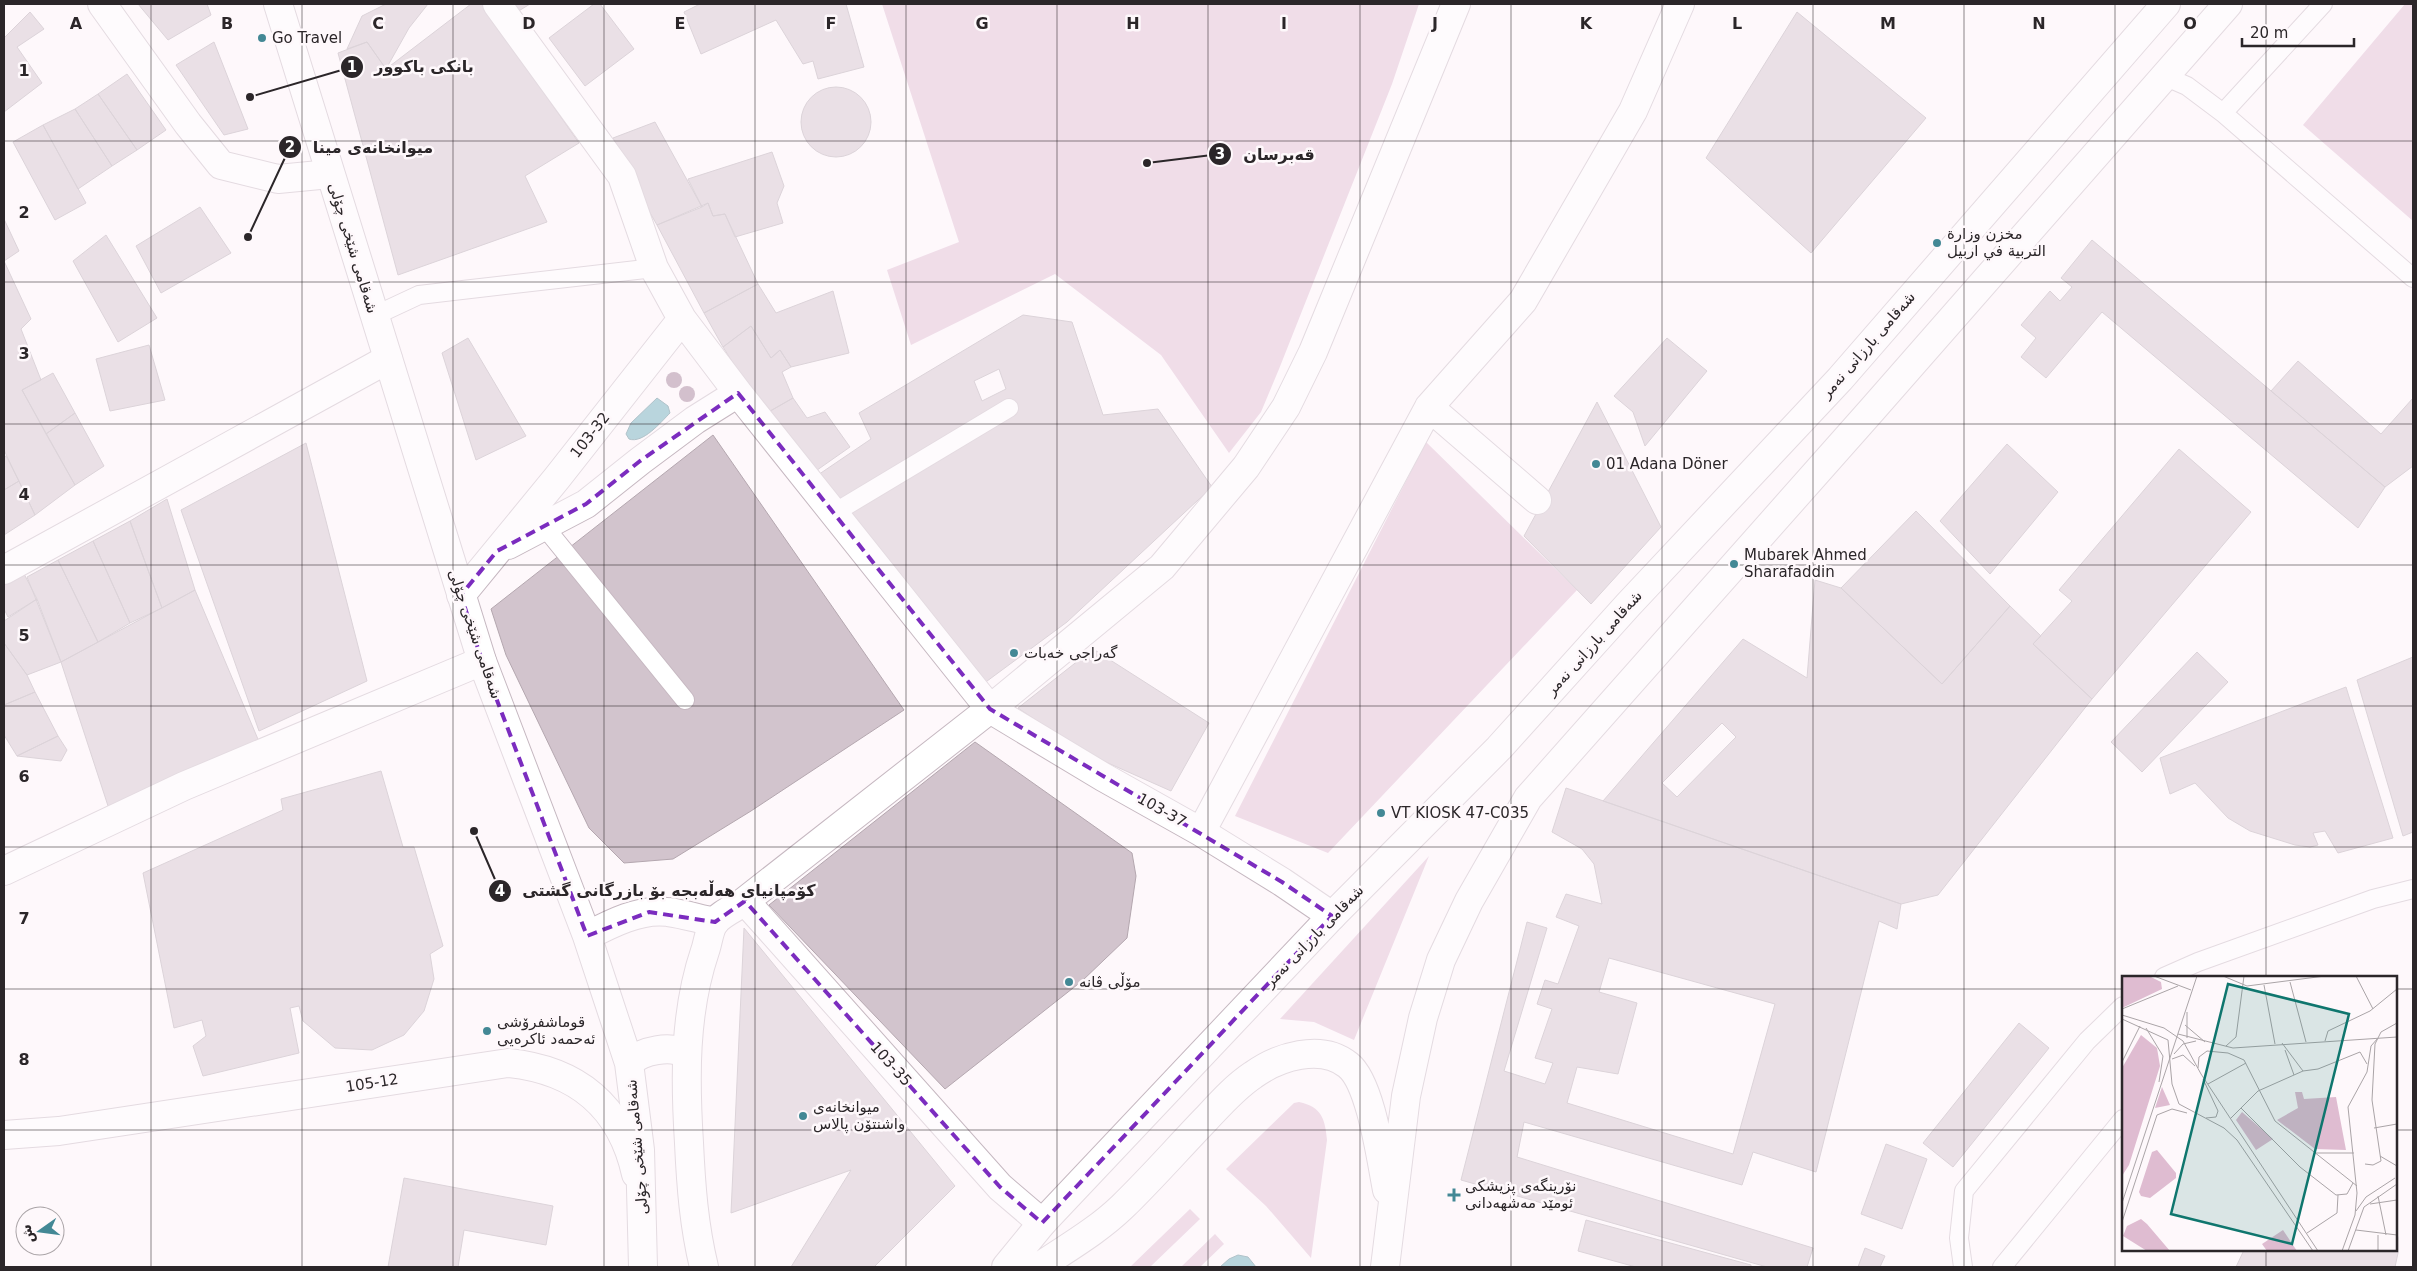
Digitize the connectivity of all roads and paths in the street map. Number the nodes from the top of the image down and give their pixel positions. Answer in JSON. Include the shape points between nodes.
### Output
{"nodes":[{"id":1,"x":102,"y":4,"type":"edge"},
{"id":2,"x":278,"y":4,"type":"edge"},
{"id":3,"x":497,"y":4,"type":"edge"},
{"id":4,"x":1456,"y":4,"type":"edge"},
{"id":5,"x":1680,"y":4,"type":"edge"},
{"id":6,"x":2166,"y":4,"type":"edge"},
{"id":7,"x":2228,"y":4,"type":"edge"},
{"id":8,"x":2323,"y":4,"type":"edge"},
{"id":9,"x":2164,"y":76,"type":"junction"},
{"id":10,"x":2223,"y":113,"type":"junction"},
{"id":11,"x":330,"y":174,"type":"junction"},
{"id":12,"x":654,"y":268,"type":"junction"},
{"id":13,"x":2413,"y":278,"type":"edge"},
{"id":14,"x":374,"y":316,"type":"junction"},
{"id":15,"x":682,"y":319,"type":"junction"},
{"id":16,"x":388,"y":359,"type":"junction"},
{"id":17,"x":738,"y":393,"type":"junction"},
{"id":18,"x":1429,"y":407,"type":"junction"},
{"id":19,"x":1009,"y":408,"type":"dead end"},
{"id":20,"x":1537,"y":500,"type":"dead end"},
{"id":21,"x":834,"y":513,"type":"junction"},
{"id":22,"x":537,"y":518,"type":"junction"},
{"id":23,"x":4,"y":570,"type":"edge"},
{"id":24,"x":461,"y":595,"type":"junction"},
{"id":25,"x":482,"y":662,"type":"junction"},
{"id":26,"x":685,"y":700,"type":"dead end"},
{"id":27,"x":990,"y":709,"type":"junction"},
{"id":28,"x":1201,"y":832,"type":"junction"},
{"id":29,"x":4,"y":871,"type":"edge"},
{"id":30,"x":2413,"y":889,"type":"edge"},
{"id":31,"x":745,"y":901,"type":"junction"},
{"id":32,"x":1332,"y":916,"type":"junction"},
{"id":33,"x":715,"y":922,"type":"junction"},
{"id":34,"x":587,"y":936,"type":"junction"},
{"id":35,"x":2166,"y":976,"type":"edge"},
{"id":36,"x":2122,"y":1007,"type":"edge"},
{"id":37,"x":686,"y":1054,"type":"junction"},
{"id":38,"x":630,"y":1063,"type":"junction"},
{"id":39,"x":2122,"y":1120,"type":"edge"},
{"id":40,"x":4,"y":1135,"type":"edge"},
{"id":41,"x":1391,"y":1211,"type":"junction"},
{"id":42,"x":1042,"y":1223,"type":"junction"},
{"id":43,"x":643,"y":1225,"type":"junction"},
{"id":44,"x":643,"y":1267,"type":"edge"},
{"id":45,"x":704,"y":1267,"type":"edge"},
{"id":46,"x":1006,"y":1267,"type":"edge"},
{"id":47,"x":1039,"y":1267,"type":"edge"},
{"id":48,"x":1385,"y":1267,"type":"edge"},
{"id":49,"x":1963,"y":1267,"type":"edge"},
{"id":50,"x":2002,"y":1267,"type":"edge"}],
"edges":[{"from":1,"to":11,"type":"street","via":[[221,165],[278,179]]},
{"from":2,"to":11,"type":"street","name":"شەقامی شێخی چۆلی"},
{"from":3,"to":12,"type":"street","via":[[622,176]]},
{"from":4,"to":27,"type":"street","via":[[1313,352],[1286,407],[1246,467],[1162,567]]},
{"from":5,"to":18,"type":"street","via":[[1633,111],[1523,301]]},
{"from":6,"to":32,"type":"street","name":"شەقامی بارزانی نەمر","via":[[1840,379],[1505,740]]},
{"from":7,"to":9,"type":"street"},
{"from":8,"to":10,"type":"lane"},
{"from":9,"to":10,"type":"lane","via":[[2187,86]]},
{"from":9,"to":41,"type":"street","via":[[1528,798],[1469,901],[1441,960],[1423,1018],[1406,1096]]},
{"from":10,"to":13,"type":"lane"},
{"from":11,"to":14,"type":"street","name":"شەقامی شێخی چۆلی"},
{"from":12,"to":14,"type":"lane","via":[[419,295]]},
{"from":12,"to":15,"type":"street"},
{"from":14,"to":16,"type":"street","name":"شەقامی شێخی چۆلی"},
{"from":15,"to":17,"type":"street"},
{"from":15,"to":22,"type":"street","name":"103-32"},
{"from":16,"to":23,"type":"street"},
{"from":16,"to":24,"type":"street","name":"شەقامی شێخی چۆلی"},
{"from":17,"to":21,"type":"street"},
{"from":17,"to":22,"type":"street","name":"103-32","via":[[695,420],[586,504]]},
{"from":18,"to":20,"type":"street"},
{"from":18,"to":28,"type":"street"},
{"from":19,"to":21,"type":"lane"},
{"from":21,"to":27,"type":"street"},
{"from":22,"to":24,"type":"street","name":"103-32","via":[[497,551]]},
{"from":22,"to":26,"type":"lane"},
{"from":24,"to":25,"type":"street","name":"شەقامی شێخی چۆلی"},
{"from":25,"to":29,"type":"street","via":[[184,786]]},
{"from":25,"to":34,"type":"street","name":"شەقامی شێخی چۆلی"},
{"from":27,"to":28,"type":"street","name":"103-37"},
{"from":27,"to":31,"type":"street"},
{"from":28,"to":32,"type":"street","name":"103-37"},
{"from":30,"to":35,"type":"lane","via":[[2374,899]]},
{"from":31,"to":33,"type":"street"},
{"from":31,"to":42,"type":"street","name":"103-35","via":[[1000,1187]]},
{"from":32,"to":42,"type":"street","name":"شەقامی بارزانی نەمر"},
{"from":33,"to":34,"type":"street","via":[[667,912],[649,912],[608,925]]},
{"from":33,"to":37,"type":"street","via":[[698,975]]},
{"from":34,"to":38,"type":"street","name":"شەقامی شێخی چۆلی"},
{"from":36,"to":49,"type":"lane","via":[[2088,1041],[1964,1191],[1959,1238]]},
{"from":37,"to":38,"type":"street","via":[[674,1050],[651,1052],[634,1058]]},
{"from":37,"to":45,"type":"street","via":[[692,1207]]},
{"from":38,"to":43,"type":"street","name":"شەقامی شێخی چۆلی","via":[[640,1150]]},
{"from":39,"to":50,"type":"lane"},
{"from":40,"to":43,"type":"street","name":"105-12","via":[[59,1131],[483,1066],[534,1066],[559,1074],[582,1087],[617,1124],[636,1172]]},
{"from":41,"to":47,"type":"street","via":[[1362,1082],[1349,1065],[1337,1058],[1316,1054],[1296,1056],[1269,1065],[1251,1076],[1121,1207],[1083,1238]]},
{"from":41,"to":48,"type":"street"},
{"from":42,"to":46,"type":"street","name":"شەقامی بارزانی نەمر"},
{"from":43,"to":44,"type":"street","name":"شەقامی شێخی چۆلی"}]}
